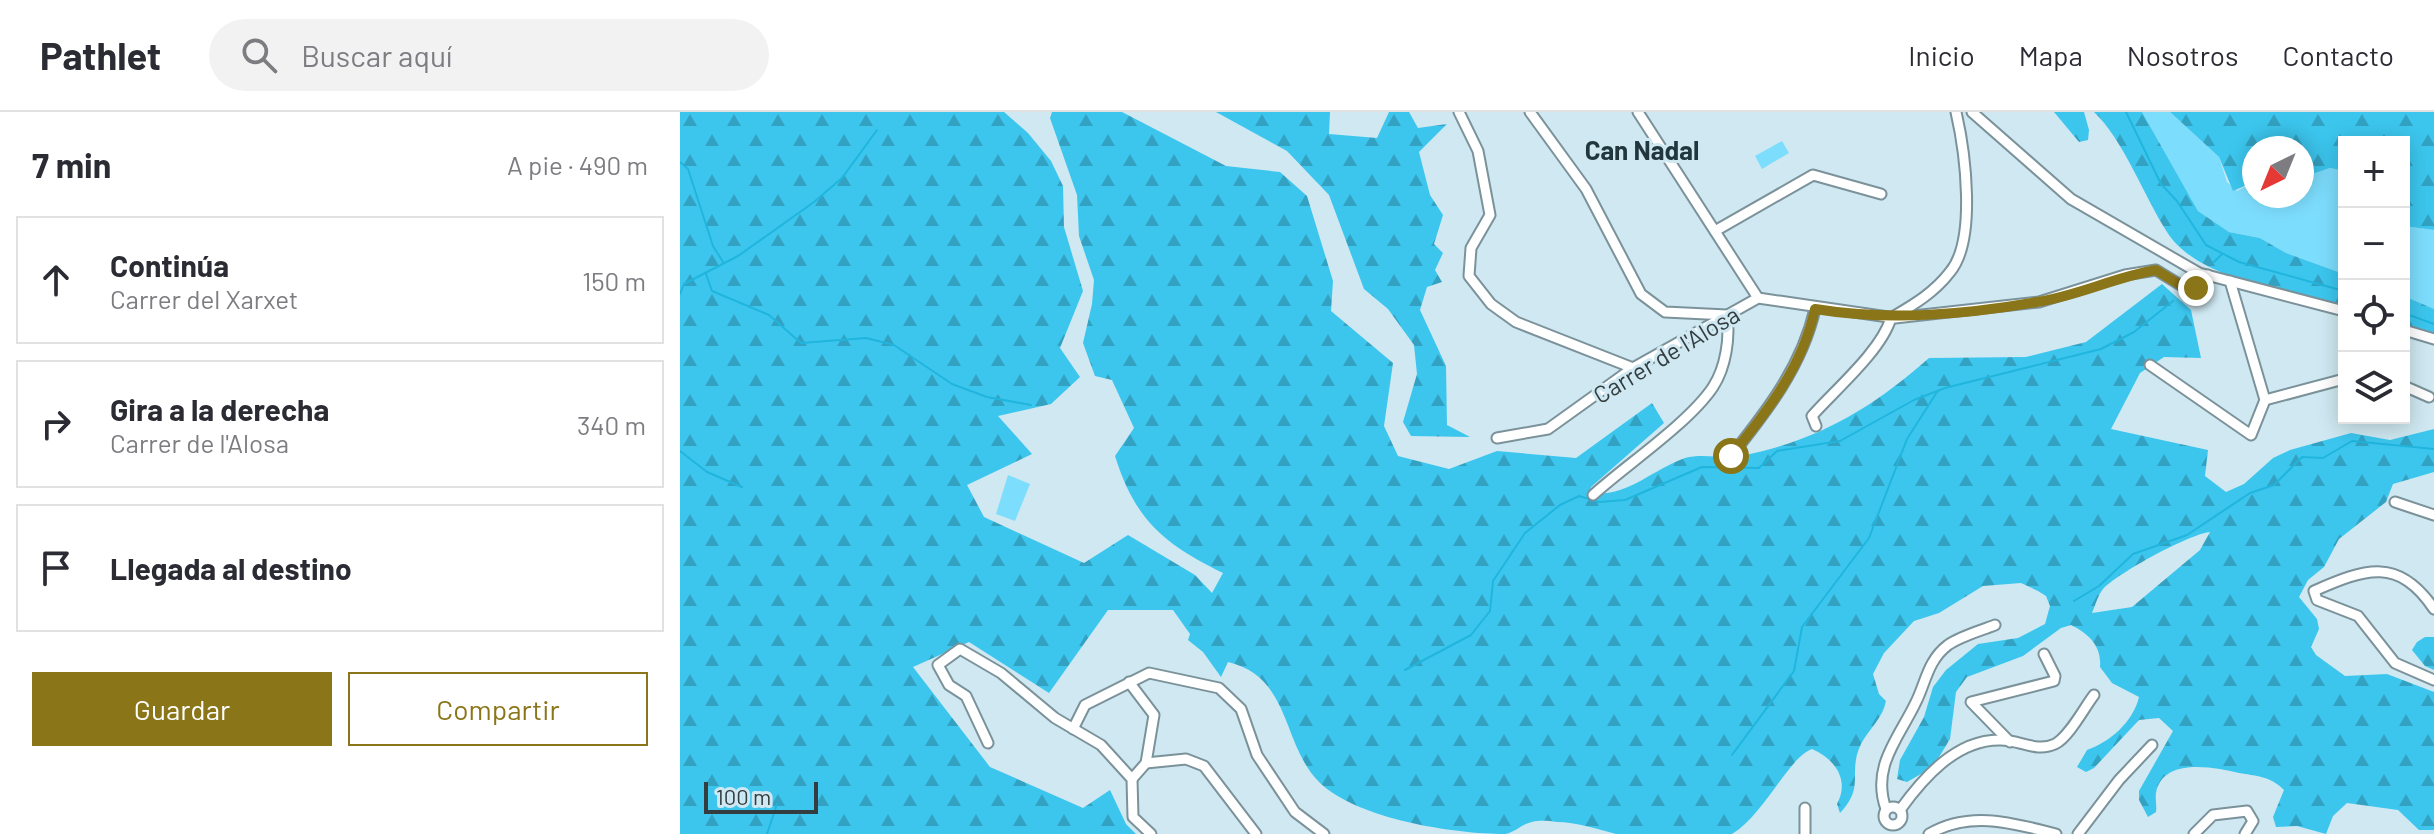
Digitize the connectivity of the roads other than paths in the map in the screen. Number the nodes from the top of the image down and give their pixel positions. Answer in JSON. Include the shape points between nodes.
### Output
{"nodes":[{"id":1,"x":1459,"y":112,"type":"edge"},
{"id":2,"x":1530,"y":112,"type":"edge"},
{"id":3,"x":1638,"y":112,"type":"edge"},
{"id":4,"x":1956,"y":112,"type":"edge"},
{"id":5,"x":1972,"y":112,"type":"edge"},
{"id":6,"x":1881,"y":194,"type":"dead end"},
{"id":7,"x":1715,"y":231,"type":"junction"},
{"id":8,"x":2208,"y":275,"type":"junction"},
{"id":9,"x":2230,"y":281,"type":"junction"},
{"id":10,"x":1758,"y":298,"type":"junction"},
{"id":11,"x":1815,"y":309,"type":"junction"},
{"id":12,"x":2338,"y":309,"type":"edge"},
{"id":13,"x":1727,"y":315,"type":"junction"},
{"id":14,"x":1891,"y":318,"type":"junction"},
{"id":15,"x":2410,"y":333,"type":"edge"},
{"id":16,"x":2434,"y":339,"type":"edge"},
{"id":17,"x":2150,"y":365,"type":"dead end"},
{"id":18,"x":1633,"y":368,"type":"junction"},
{"id":19,"x":2338,"y":381,"type":"edge"},
{"id":20,"x":2410,"y":389,"type":"edge"},
{"id":21,"x":2429,"y":397,"type":"dead end"},
{"id":22,"x":2265,"y":400,"type":"junction"},
{"id":23,"x":1816,"y":426,"type":"dead end"},
{"id":24,"x":1497,"y":438,"type":"dead end"},
{"id":25,"x":1731,"y":456,"type":"dead end"},
{"id":26,"x":1593,"y":495,"type":"dead end"},
{"id":27,"x":2395,"y":502,"type":"dead end"},
{"id":28,"x":2434,"y":515,"type":"edge"},
{"id":29,"x":2434,"y":609,"type":"edge"},
{"id":30,"x":1995,"y":625,"type":"dead end"},
{"id":31,"x":2044,"y":654,"type":"dead end"},
{"id":32,"x":2434,"y":680,"type":"edge"},
{"id":33,"x":1129,"y":682,"type":"junction"},
{"id":34,"x":2094,"y":695,"type":"dead end"},
{"id":35,"x":1073,"y":729,"type":"junction"},
{"id":36,"x":2010,"y":742,"type":"junction"},
{"id":37,"x":988,"y":743,"type":"dead end"},
{"id":38,"x":2152,"y":745,"type":"dead end"},
{"id":39,"x":1146,"y":763,"type":"junction"},
{"id":40,"x":1132,"y":779,"type":"junction"},
{"id":41,"x":1805,"y":808,"type":"dead end"},
{"id":42,"x":1886,"y":809,"type":"junction"},
{"id":43,"x":1900,"y":810,"type":"junction"},
{"id":44,"x":1894,"y":825,"type":"junction"},
{"id":45,"x":1151,"y":834,"type":"edge"},
{"id":46,"x":1256,"y":834,"type":"edge"},
{"id":47,"x":1324,"y":834,"type":"edge"},
{"id":48,"x":1805,"y":834,"type":"edge"},
{"id":49,"x":1902,"y":834,"type":"edge"},
{"id":50,"x":1929,"y":834,"type":"edge"},
{"id":51,"x":2056,"y":834,"type":"edge"},
{"id":52,"x":2078,"y":834,"type":"edge"},
{"id":53,"x":2194,"y":834,"type":"edge"},
{"id":54,"x":2245,"y":834,"type":"edge"}],
"edges":[{"from":1,"to":18,"type":"street","via":[[1478,151],[1490,215],[1471,248],[1469,276],[1491,304],[1516,322]]},
{"from":2,"to":13,"type":"street","via":[[1586,189],[1641,294],[1665,312]]},
{"from":3,"to":7,"type":"street"},
{"from":4,"to":14,"type":"street","via":[[1967,177],[1965,223],[1953,269],[1927,297]]},
{"from":5,"to":8,"type":"street","via":[[2071,199]]},
{"from":6,"to":7,"type":"street","via":[[1813,175]]},
{"from":7,"to":10,"type":"street"},
{"from":8,"to":9,"type":"street"},
{"from":8,"to":14,"type":"street","name":"Carrer de l'Alosa","via":[[2196,288],[2187,289],[2156,270],[2039,302]]},
{"from":9,"to":12,"type":"street"},
{"from":9,"to":22,"type":"street"},
{"from":10,"to":11,"type":"street","name":"Carrer de l'Alosa"},
{"from":10,"to":13,"type":"street","name":"Carrer de l'Alosa"},
{"from":11,"to":14,"type":"street","name":"Carrer de l'Alosa"},
{"from":11,"to":25,"type":"street","via":[[1810,331],[1772,405]]},
{"from":13,"to":18,"type":"street","name":"Carrer de l'Alosa"},
{"from":13,"to":26,"type":"street","via":[[1726,353],[1713,387]]},
{"from":14,"to":23,"type":"street","via":[[1877,345],[1812,416]]},
{"from":15,"to":16,"type":"street"},
{"from":17,"to":22,"type":"street","via":[[2251,435]]},
{"from":18,"to":24,"type":"street","name":"Carrer de l'Alosa","via":[[1548,429]]},
{"from":19,"to":22,"type":"street"},
{"from":20,"to":21,"type":"street"},
{"from":27,"to":28,"type":"street"},
{"from":29,"to":32,"type":"street","via":[[2418,585],[2394,572],[2347,576],[2314,591],[2317,600],[2358,616],[2395,663]]},
{"from":30,"to":42,"type":"street","via":[[1947,646],[1925,672],[1916,704],[1883,765]]},
{"from":31,"to":36,"type":"street","via":[[2054,681],[1971,702]]},
{"from":33,"to":35,"type":"street","via":[[1085,705]]},
{"from":33,"to":39,"type":"street","via":[[1154,715]]},
{"from":33,"to":47,"type":"street","via":[[1149,673],[1219,688],[1241,709],[1257,755],[1295,812]]},
{"from":34,"to":36,"type":"street","via":[[2056,743],[2037,748]]},
{"from":35,"to":37,"type":"street","via":[[1001,673],[960,649],[938,665],[949,685],[966,696]]},
{"from":35,"to":40,"type":"street","via":[[1101,745]]},
{"from":36,"to":43,"type":"street","via":[[1964,749],[1942,762]]},
{"from":38,"to":52,"type":"street"},
{"from":39,"to":40,"type":"street"},
{"from":39,"to":46,"type":"street","via":[[1186,759],[1204,766]]},
{"from":40,"to":45,"type":"street","via":[[1133,817]]},
{"from":41,"to":48,"type":"street"},
{"from":42,"to":43,"type":"street"},
{"from":42,"to":44,"type":"street","via":[[1884,820]]},
{"from":43,"to":44,"type":"street","via":[[1902,818]]},
{"from":44,"to":49,"type":"street"},
{"from":50,"to":51,"type":"street","via":[[1970,818]]},
{"from":53,"to":54,"type":"street","via":[[2213,815],[2247,811],[2253,821]]}]}
